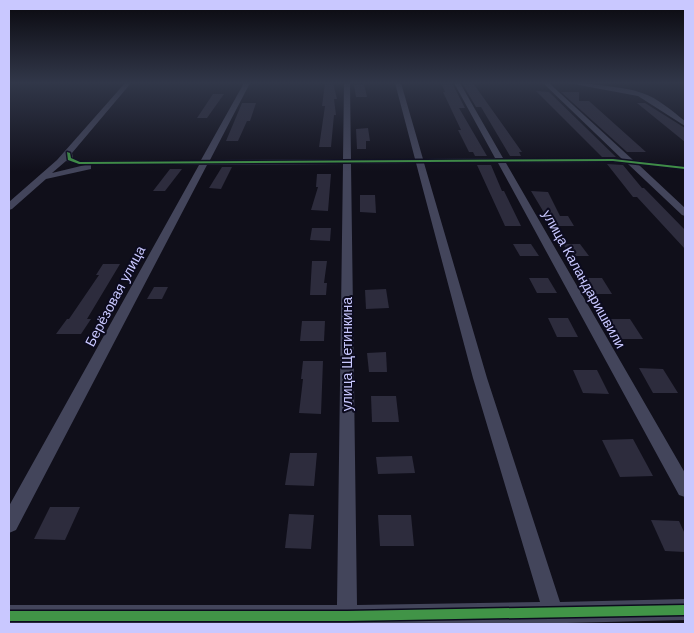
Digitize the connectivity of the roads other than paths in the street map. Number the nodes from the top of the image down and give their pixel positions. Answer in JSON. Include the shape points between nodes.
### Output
{"nodes":[{"id":1,"x":103,"y":113,"type":"edge"},
{"id":2,"x":231,"y":113,"type":"edge"},
{"id":3,"x":346,"y":113,"type":"edge"},
{"id":4,"x":406,"y":113,"type":"edge"},
{"id":5,"x":474,"y":113,"type":"edge"},
{"id":6,"x":579,"y":113,"type":"edge"},
{"id":7,"x":669,"y":113,"type":"edge"},
{"id":8,"x":685,"y":124,"type":"edge"},
{"id":9,"x":68,"y":153,"type":"junction"},
{"id":10,"x":347,"y":160,"type":"junction"},
{"id":11,"x":419,"y":160,"type":"junction"},
{"id":12,"x":501,"y":160,"type":"junction"},
{"id":13,"x":205,"y":161,"type":"junction"},
{"id":14,"x":108,"y":163,"type":"junction"},
{"id":15,"x":634,"y":163,"type":"junction"},
{"id":16,"x":685,"y":168,"type":"edge"},
{"id":17,"x":41,"y":179,"type":"junction"},
{"id":18,"x":9,"y":207,"type":"edge"},
{"id":19,"x":685,"y":213,"type":"edge"},
{"id":20,"x":685,"y":489,"type":"edge"},
{"id":21,"x":9,"y":524,"type":"edge"},
{"id":22,"x":685,"y":610,"type":"edge"},
{"id":23,"x":9,"y":616,"type":"edge"},
{"id":24,"x":556,"y":618,"type":"edge"},
{"id":25,"x":347,"y":620,"type":"edge"}],
"edges":[{"from":1,"to":9,"type":"street"},
{"from":2,"to":13,"type":"street","name":"Берёзовая улица"},
{"from":3,"to":10,"type":"street","name":"улица Щетинкина"},
{"from":4,"to":11,"type":"street"},
{"from":5,"to":12,"type":"street","name":"улица Каландаришвили"},
{"from":6,"to":15,"type":"street"},
{"from":7,"to":8,"type":"street"},
{"from":9,"to":14,"type":"street","via":[[68,159],[79,163]]},
{"from":9,"to":17,"type":"street"},
{"from":10,"to":11,"type":"street"},
{"from":10,"to":13,"type":"street"},
{"from":10,"to":25,"type":"street","name":"улица Щетинкина"},
{"from":11,"to":12,"type":"street"},
{"from":11,"to":24,"type":"street","via":[[480,378]]},
{"from":12,"to":15,"type":"street","via":[[613,160]]},
{"from":12,"to":20,"type":"street","name":"улица Каландаришвили"},
{"from":13,"to":14,"type":"street"},
{"from":13,"to":21,"type":"street","name":"Берёзовая улица"},
{"from":14,"to":17,"type":"street"},
{"from":15,"to":16,"type":"street"},
{"from":15,"to":19,"type":"street"},
{"from":17,"to":18,"type":"street"},
{"from":22,"to":24,"type":"street"},
{"from":23,"to":25,"type":"street"},
{"from":24,"to":25,"type":"street"}]}
